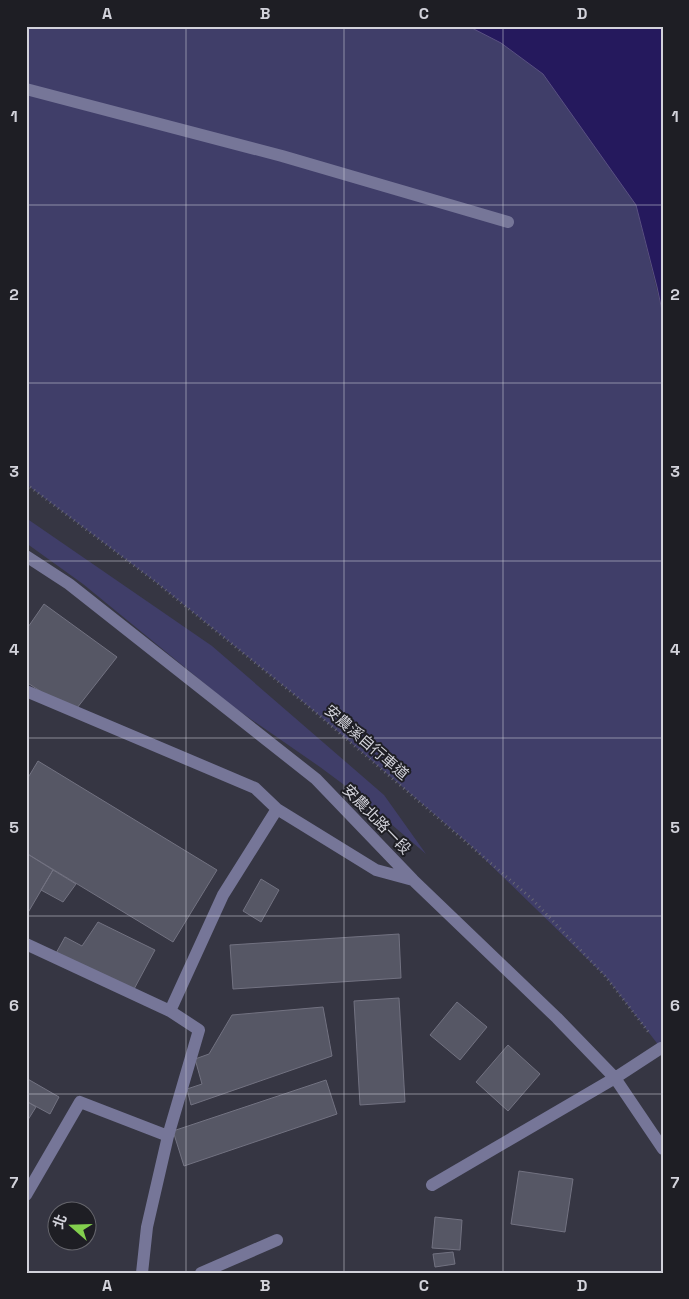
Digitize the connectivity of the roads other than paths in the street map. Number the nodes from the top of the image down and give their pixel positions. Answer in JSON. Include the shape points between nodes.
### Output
{"nodes":[{"id":1,"x":26,"y":89,"type":"edge"},
{"id":2,"x":508,"y":222,"type":"dead end"},
{"id":3,"x":26,"y":556,"type":"edge"},
{"id":4,"x":26,"y":691,"type":"edge"},
{"id":5,"x":277,"y":809,"type":"junction"},
{"id":6,"x":413,"y":880,"type":"junction"},
{"id":7,"x":26,"y":944,"type":"edge"},
{"id":8,"x":170,"y":1011,"type":"junction"},
{"id":9,"x":661,"y":1048,"type":"road end"},
{"id":10,"x":614,"y":1078,"type":"junction"},
{"id":11,"x":168,"y":1136,"type":"junction"},
{"id":12,"x":663,"y":1149,"type":"edge"},
{"id":13,"x":432,"y":1185,"type":"dead end"},
{"id":14,"x":26,"y":1195,"type":"edge"},
{"id":15,"x":278,"y":1240,"type":"dead end"},
{"id":16,"x":142,"y":1273,"type":"edge"},
{"id":17,"x":201,"y":1273,"type":"edge"}],
"edges":[{"from":1,"to":2,"type":"street","via":[[282,156]]},
{"from":3,"to":6,"type":"street","name":"安農北路一段","via":[[69,584],[316,779]]},
{"from":4,"to":5,"type":"street","via":[[255,788]]},
{"from":5,"to":6,"type":"street","via":[[376,870]]},
{"from":5,"to":8,"type":"street","via":[[223,894]]},
{"from":6,"to":10,"type":"street","name":"安農北路一段","via":[[557,1018]]},
{"from":7,"to":8,"type":"street"},
{"from":8,"to":11,"type":"street","via":[[199,1030]]},
{"from":9,"to":10,"type":"street"},
{"from":10,"to":12,"type":"street","name":"安農北路一段"},
{"from":10,"to":13,"type":"street"},
{"from":11,"to":14,"type":"street","via":[[80,1102]]},
{"from":11,"to":16,"type":"street","via":[[147,1227]]},
{"from":15,"to":17,"type":"street"}]}
